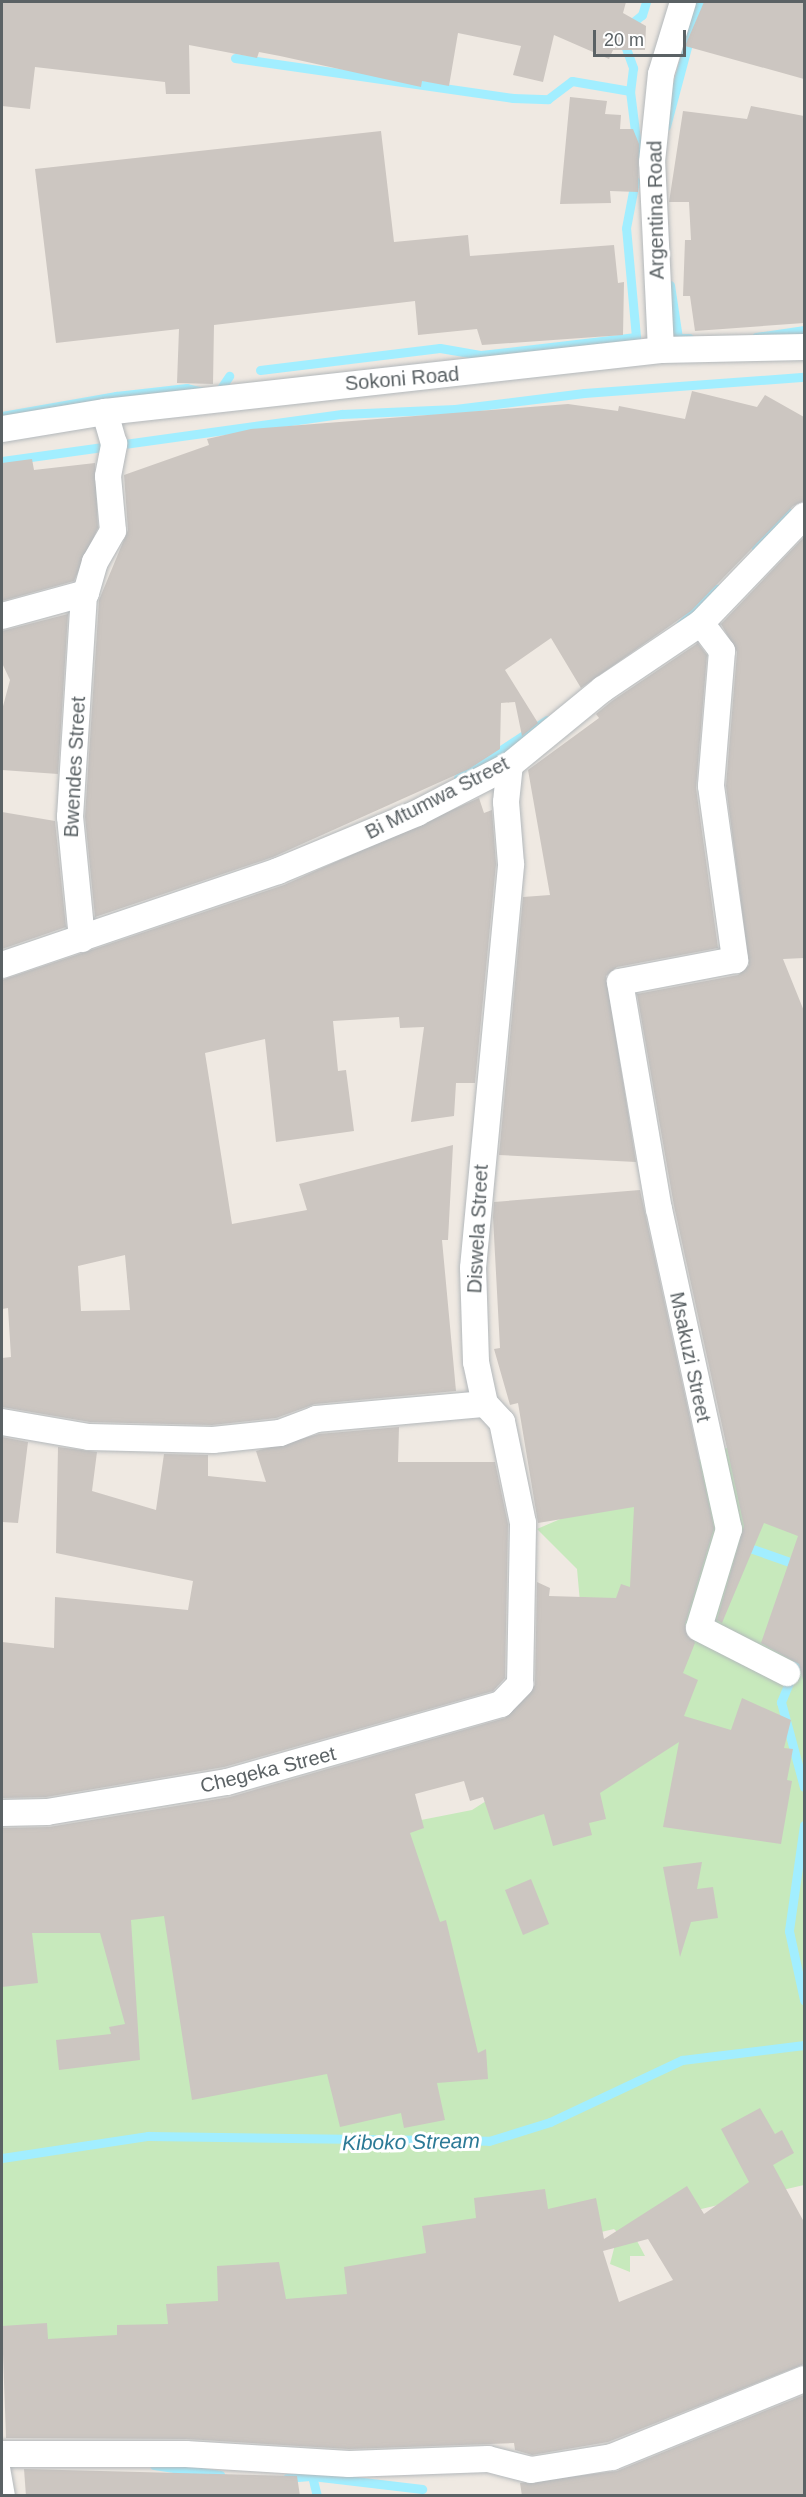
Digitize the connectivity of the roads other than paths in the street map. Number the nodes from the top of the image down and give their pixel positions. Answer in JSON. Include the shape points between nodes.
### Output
{"nodes":[{"id":1,"x":683,"y":2,"type":"edge"},
{"id":2,"x":804,"y":347,"type":"edge"},
{"id":3,"x":661,"y":350,"type":"junction"},
{"id":4,"x":105,"y":412,"type":"junction"},
{"id":5,"x":2,"y":429,"type":"edge"},
{"id":6,"x":804,"y":516,"type":"edge"},
{"id":7,"x":84,"y":595,"type":"junction"},
{"id":8,"x":2,"y":616,"type":"edge"},
{"id":9,"x":701,"y":623,"type":"junction"},
{"id":10,"x":510,"y":765,"type":"junction"},
{"id":11,"x":82,"y":939,"type":"junction"},
{"id":12,"x":2,"y":966,"type":"edge"},
{"id":13,"x":485,"y":1404,"type":"junction"},
{"id":14,"x":2,"y":1422,"type":"edge"},
{"id":15,"x":787,"y":1673,"type":"dead end"},
{"id":16,"x":520,"y":1684,"type":"joint"},
{"id":17,"x":2,"y":1813,"type":"edge"},
{"id":18,"x":804,"y":2379,"type":"edge"},
{"id":19,"x":2,"y":2454,"type":"edge"},
{"id":20,"x":2,"y":2462,"type":"edge"},
{"id":21,"x":8,"y":2496,"type":"edge"}],
"edges":[{"from":1,"to":3,"type":"street","name":"Argentina Road","via":[[661,74],[652,162]]},
{"from":2,"to":3,"type":"street","name":"Sokoni Road"},
{"from":3,"to":4,"type":"street","name":"Sokoni Road"},
{"from":4,"to":5,"type":"street","name":"Sokoni Road"},
{"from":4,"to":7,"type":"street","via":[[114,444],[108,476],[112,531]]},
{"from":6,"to":9,"type":"street","name":"Bi Mtumwa Street"},
{"from":7,"to":8,"type":"street"},
{"from":7,"to":11,"type":"street","name":"Bwendes Street","via":[[70,831]]},
{"from":9,"to":10,"type":"street","name":"Bi Mtumwa Street","via":[[603,689]]},
{"from":9,"to":15,"type":"street","name":"Msakuzi Street","via":[[722,651],[711,786],[735,960],[620,982],[659,1209],[729,1529],[699,1628]]},
{"from":10,"to":11,"type":"street","name":"Bi Mtumwa Street","via":[[364,836]]},
{"from":10,"to":13,"type":"street","name":"Diswela Street","via":[[506,802],[511,864],[472,1268],[476,1362]]},
{"from":11,"to":12,"type":"street","name":"Bi Mtumwa Street"},
{"from":13,"to":14,"type":"street","via":[[316,1419],[280,1433],[213,1440],[89,1437]]},
{"from":13,"to":16,"type":"street","name":"Diswela Street","via":[[502,1422],[523,1523]]},
{"from":16,"to":17,"type":"street","name":"Chegeka Street","via":[[501,1704],[238,1779],[47,1812]]},
{"from":18,"to":19,"type":"street","via":[[612,2457],[531,2470],[488,2459],[349,2464],[67,2452]]},
{"from":20,"to":21,"type":"lane"}]}
